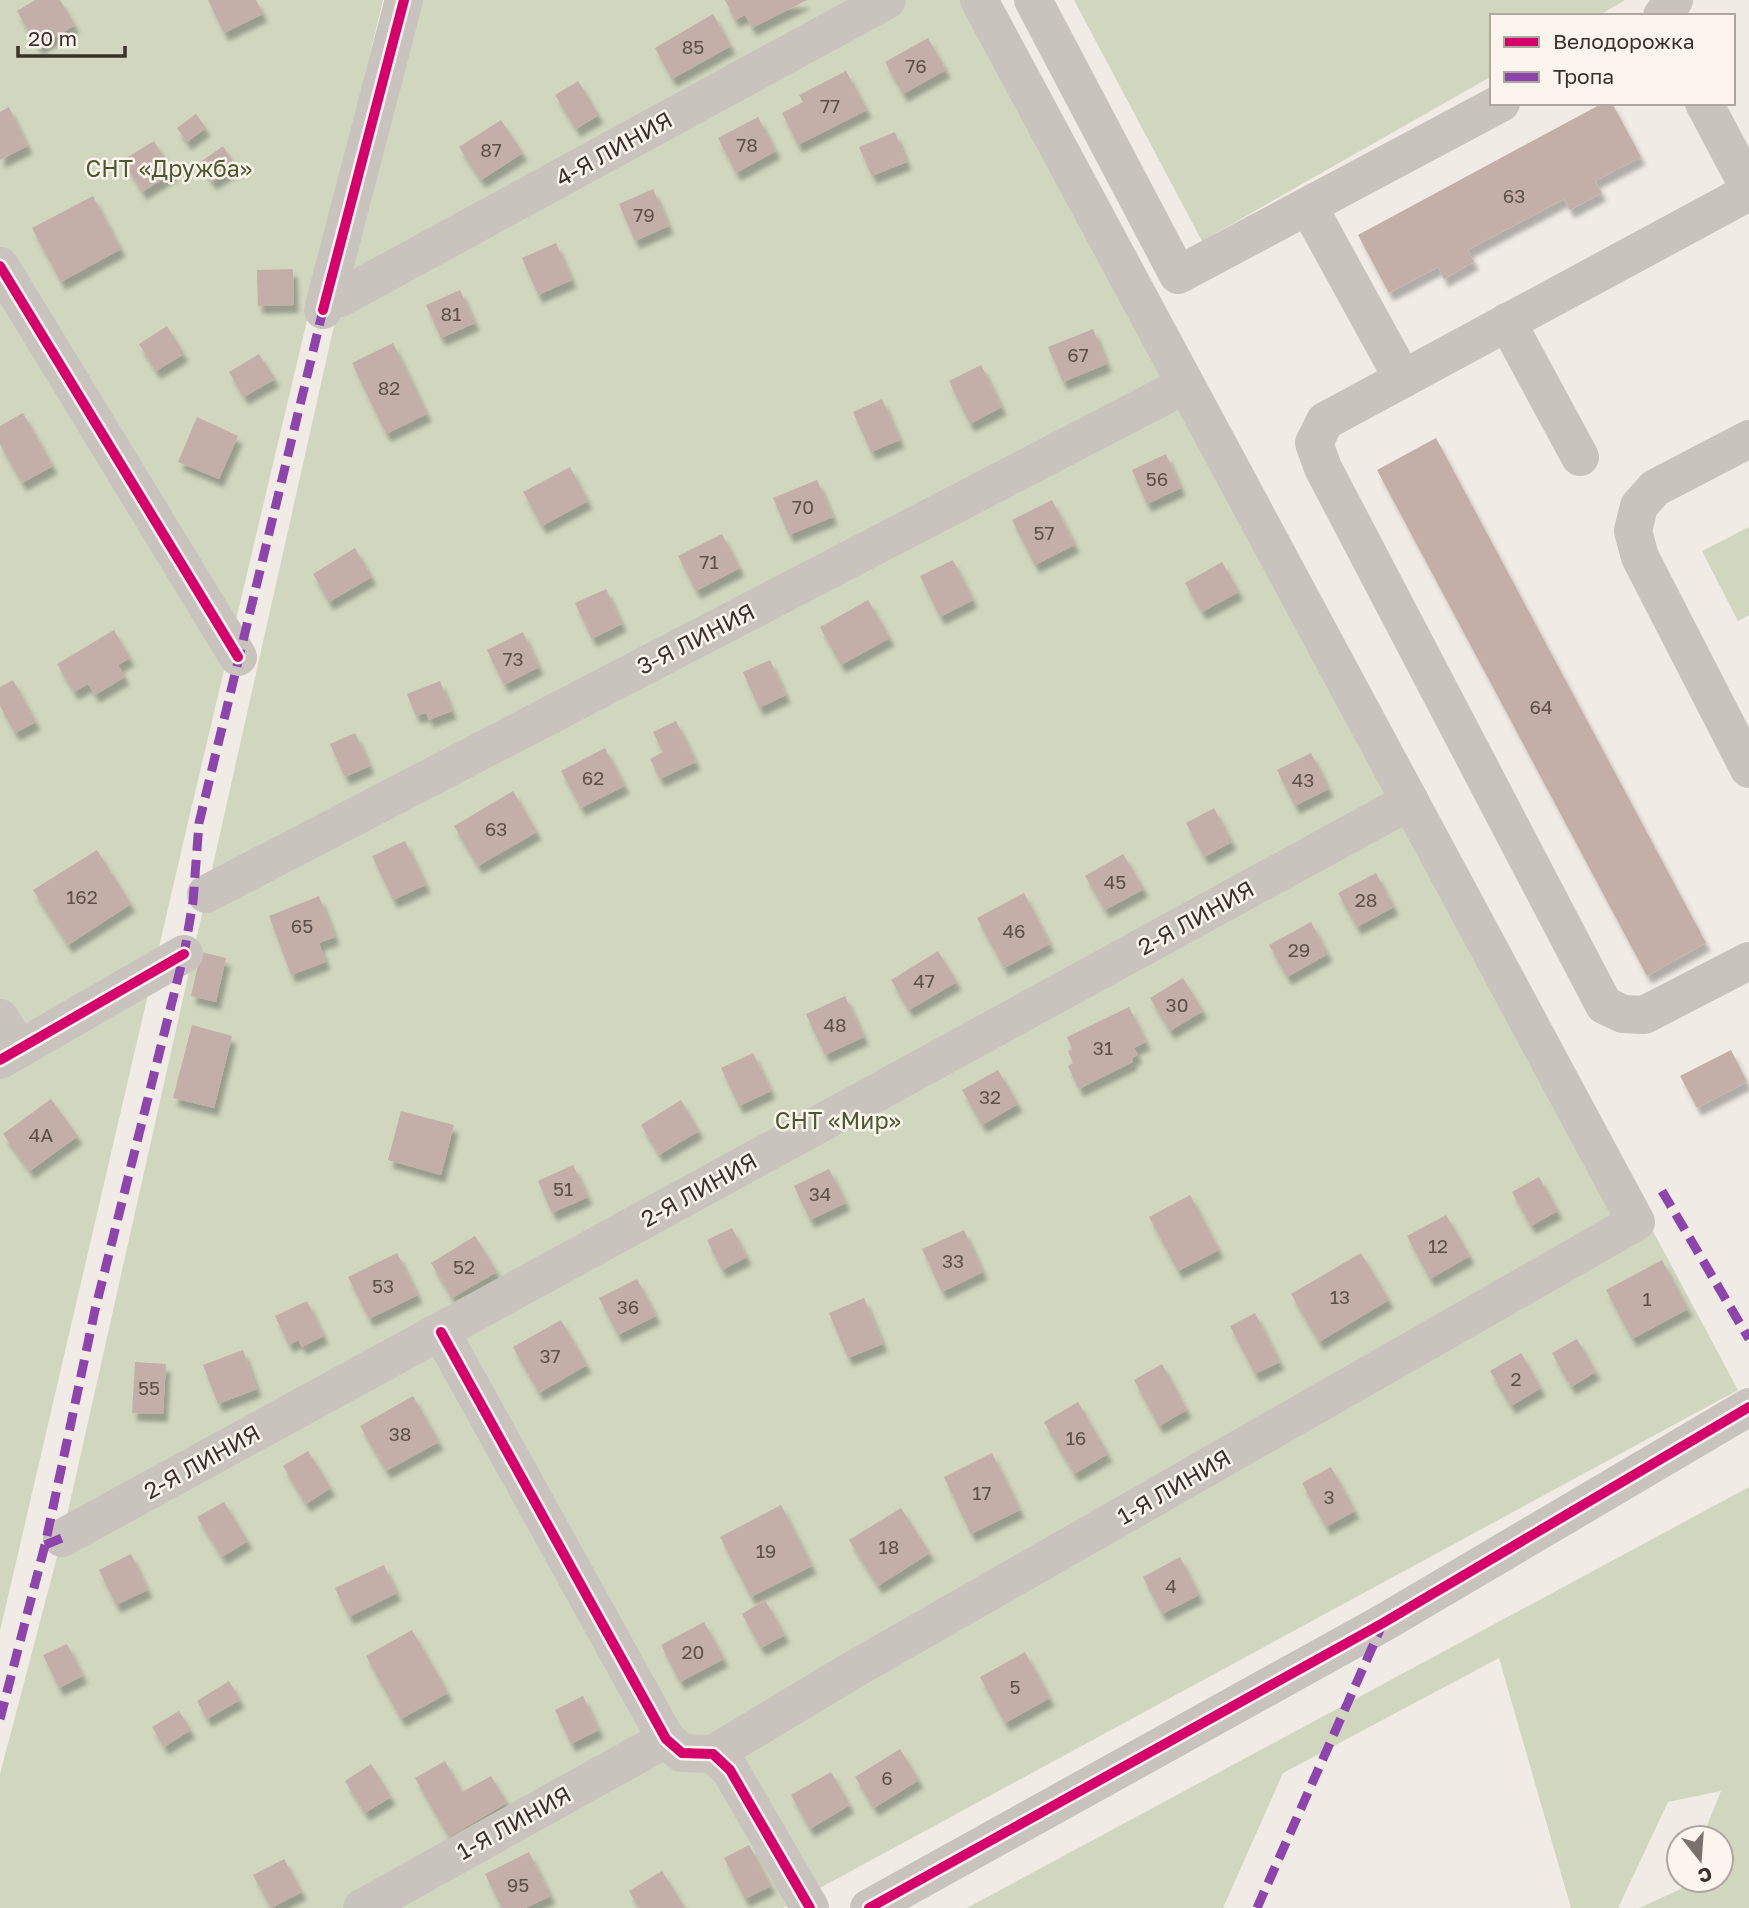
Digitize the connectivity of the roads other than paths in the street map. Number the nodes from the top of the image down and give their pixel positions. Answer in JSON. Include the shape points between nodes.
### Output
{"nodes":[{"id":1,"x":404,"y":0,"type":"edge"},
{"id":2,"x":887,"y":0,"type":"edge"},
{"id":3,"x":979,"y":0,"type":"edge"},
{"id":4,"x":1032,"y":0,"type":"edge"},
{"id":5,"x":1497,"y":105,"type":"edge"},
{"id":6,"x":1705,"y":105,"type":"edge"},
{"id":7,"x":1749,"y":190,"type":"edge"},
{"id":8,"x":1308,"y":206,"type":"junction"},
{"id":9,"x":0,"y":266,"type":"edge"},
{"id":10,"x":1507,"y":322,"type":"junction"},
{"id":11,"x":1403,"y":379,"type":"junction"},
{"id":12,"x":1185,"y":385,"type":"junction"},
{"id":13,"x":1749,"y":439,"type":"edge"},
{"id":14,"x":1580,"y":457,"type":"dead end"},
{"id":15,"x":238,"y":657,"type":"dead end"},
{"id":16,"x":1749,"y":769,"type":"edge"},
{"id":17,"x":1409,"y":801,"type":"junction"},
{"id":18,"x":206,"y":894,"type":"dead end"},
{"id":19,"x":184,"y":954,"type":"dead end"},
{"id":20,"x":1749,"y":961,"type":"edge"},
{"id":21,"x":6,"y":1042,"type":"edge"},
{"id":22,"x":441,"y":1332,"type":"junction"},
{"id":23,"x":1749,"y":1408,"type":"edge"},
{"id":24,"x":62,"y":1538,"type":"dead end"},
{"id":25,"x":666,"y":1739,"type":"junction"},
{"id":26,"x":713,"y":1754,"type":"junction"},
{"id":27,"x":362,"y":1908,"type":"edge"},
{"id":28,"x":810,"y":1908,"type":"edge"},
{"id":29,"x":869,"y":1908,"type":"edge"}],
"edges":[{"from":1,"to":2,"type":"street","name":"4-Я ЛИНИЯ","via":[[331,304]]},
{"from":3,"to":12,"type":"street"},
{"from":4,"to":8,"type":"street","via":[[1178,275]]},
{"from":5,"to":8,"type":"street"},
{"from":6,"to":7,"type":"street"},
{"from":7,"to":10,"type":"street"},
{"from":8,"to":11,"type":"street"},
{"from":9,"to":15,"type":"street"},
{"from":10,"to":11,"type":"street"},
{"from":10,"to":14,"type":"street"},
{"from":11,"to":20,"type":"street","via":[[1325,421],[1314,443],[1604,1005],[1623,1014],[1644,1015]]},
{"from":12,"to":17,"type":"street"},
{"from":12,"to":18,"type":"street","name":"3-Я ЛИНИЯ"},
{"from":13,"to":16,"type":"street","via":[[1655,488],[1639,506],[1633,531],[1640,557]]},
{"from":17,"to":22,"type":"street","name":"2-Я ЛИНИЯ"},
{"from":17,"to":26,"type":"street","name":"1-Я ЛИНИЯ","via":[[1636,1222]]},
{"from":19,"to":21,"type":"street"},
{"from":22,"to":24,"type":"street","name":"2-Я ЛИНИЯ"},
{"from":22,"to":25,"type":"street"},
{"from":23,"to":29,"type":"street","via":[[1383,1623]]},
{"from":25,"to":26,"type":"street","via":[[682,1753]]},
{"from":25,"to":27,"type":"street","name":"1-Я ЛИНИЯ"},
{"from":26,"to":28,"type":"street","via":[[730,1770]]}]}
